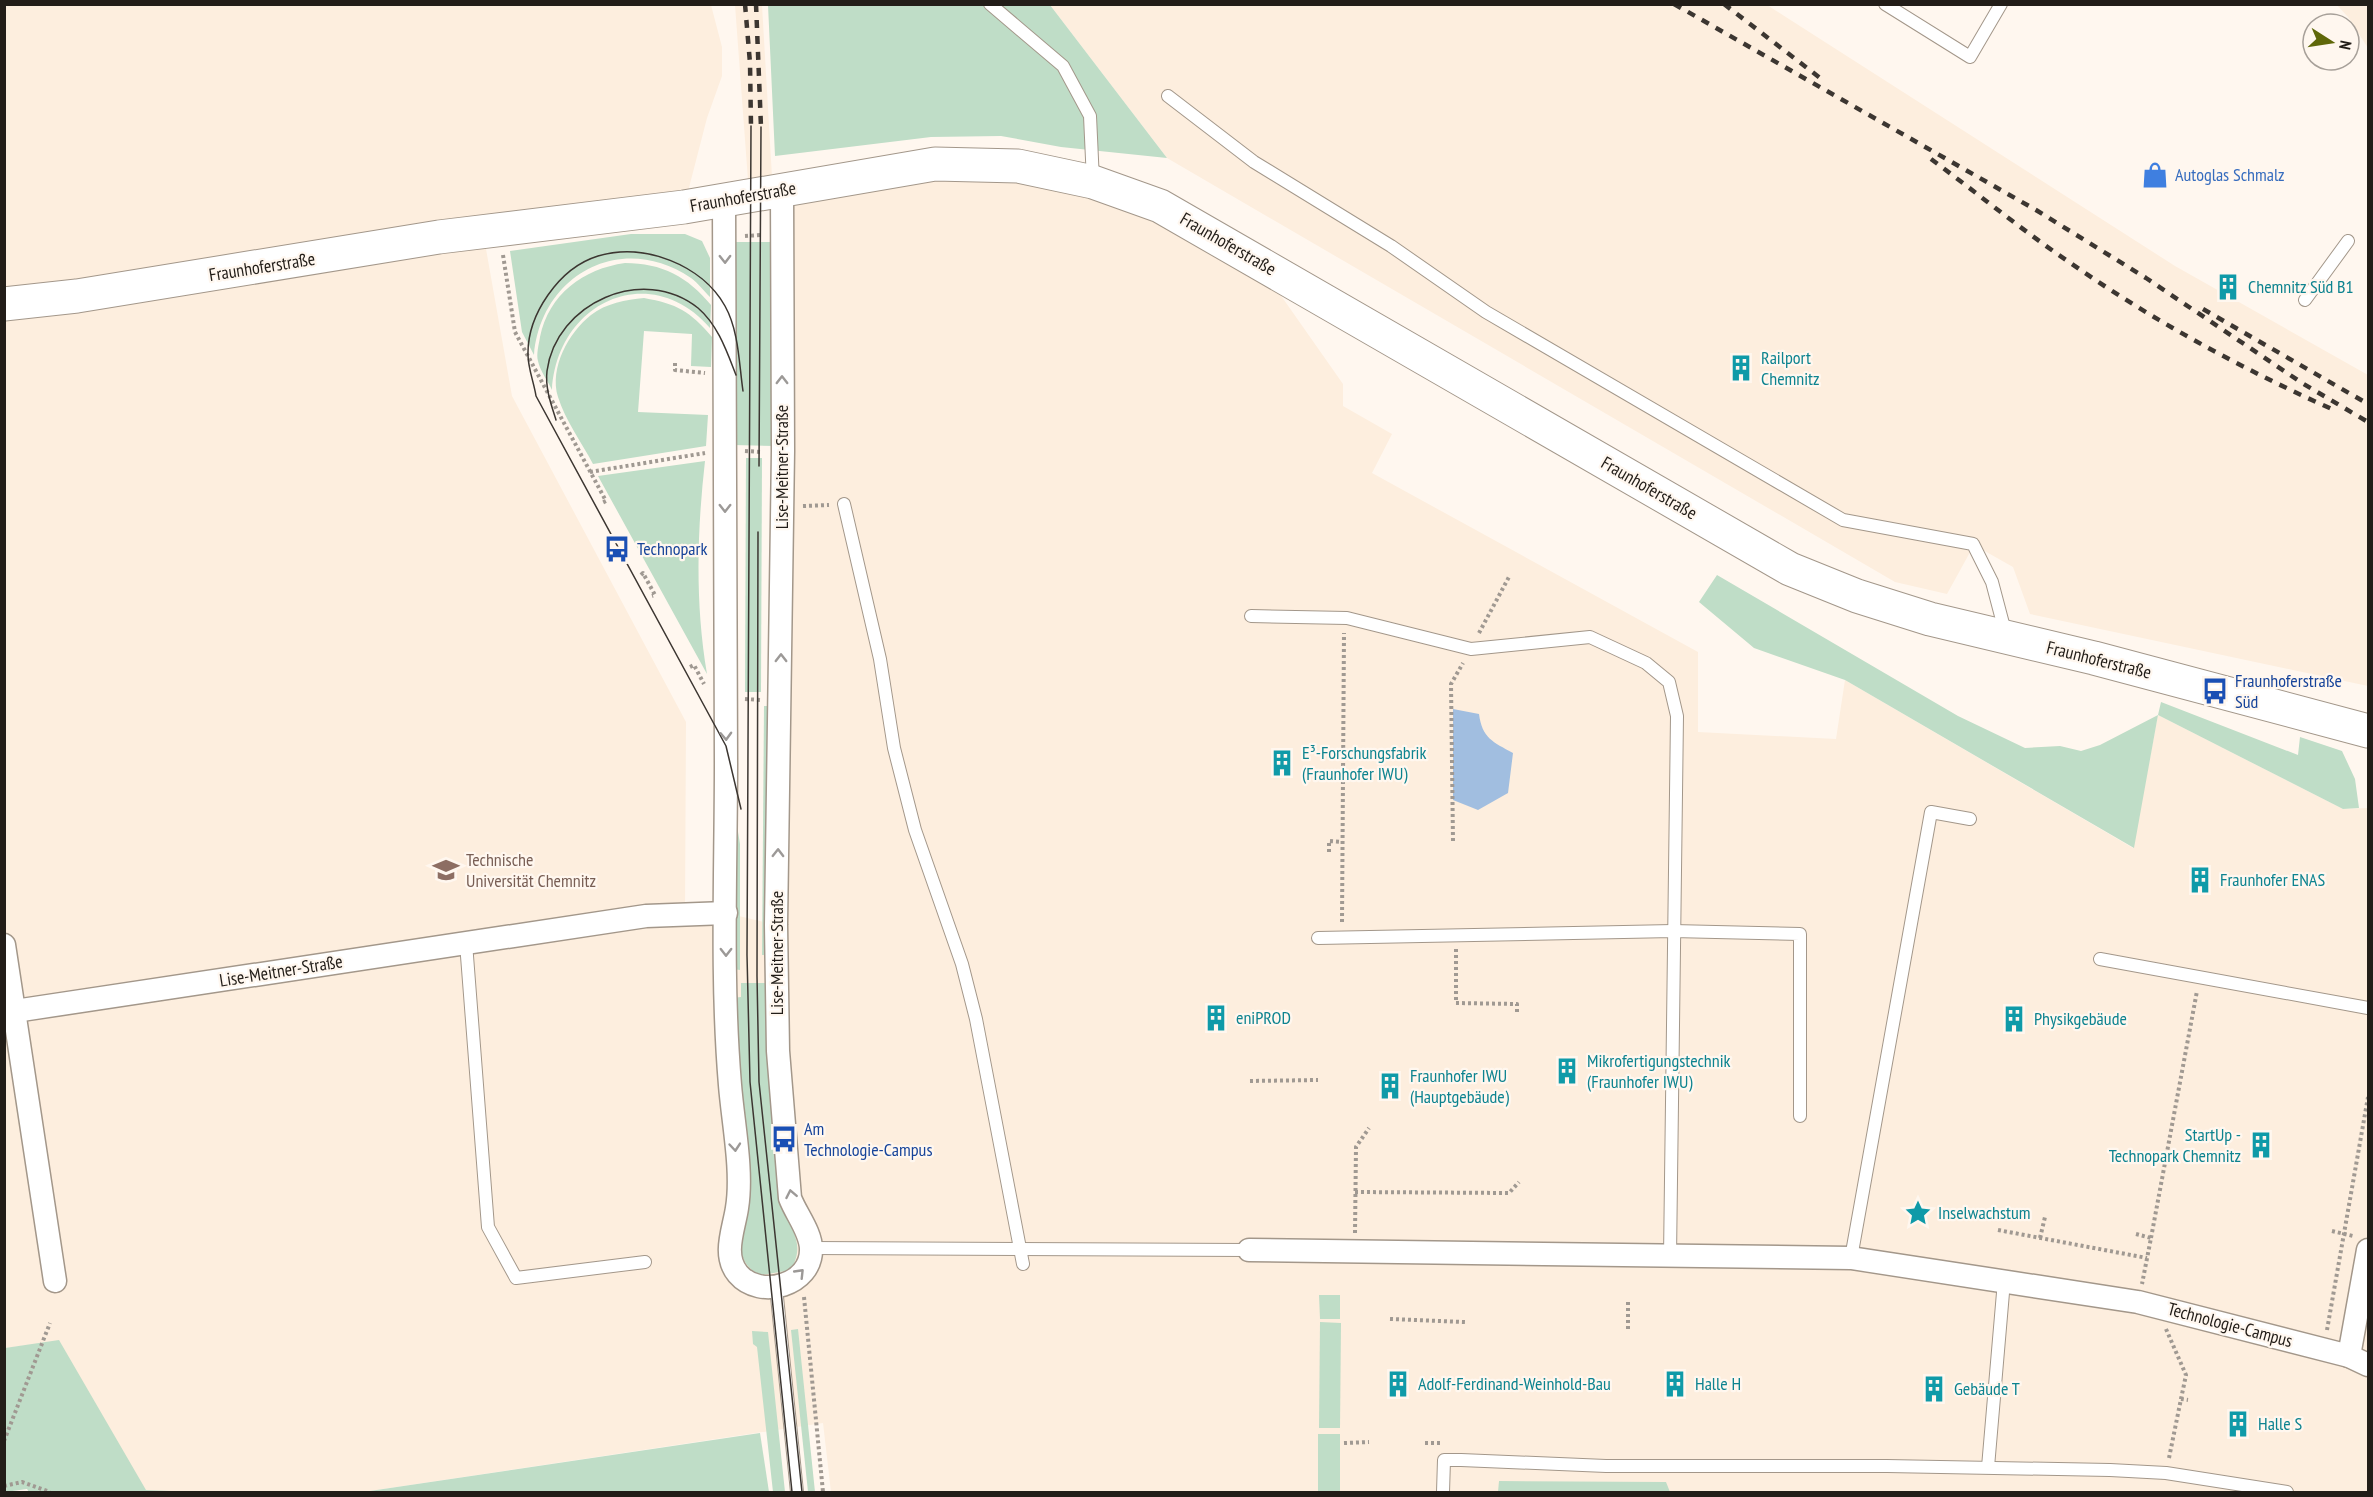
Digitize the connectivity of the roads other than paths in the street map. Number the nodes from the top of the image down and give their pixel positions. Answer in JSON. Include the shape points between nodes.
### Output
{"nodes":[{"id":1,"x":990,"y":4,"type":"edge"},
{"id":2,"x":1885,"y":4,"type":"edge"},
{"id":3,"x":2001,"y":4,"type":"edge"},
{"id":4,"x":1168,"y":96,"type":"dead end"},
{"id":5,"x":1093,"y":182,"type":"junction"},
{"id":6,"x":782,"y":190,"type":"junction"},
{"id":7,"x":724,"y":200,"type":"junction"},
{"id":8,"x":2348,"y":241,"type":"dead end"},
{"id":9,"x":2305,"y":300,"type":"dead end"},
{"id":10,"x":4,"y":304,"type":"edge"},
{"id":11,"x":844,"y":504,"type":"road end"},
{"id":12,"x":1251,"y":616,"type":"dead end"},
{"id":13,"x":2007,"y":637,"type":"junction"},
{"id":14,"x":2368,"y":731,"type":"edge"},
{"id":15,"x":1970,"y":819,"type":"dead end"},
{"id":16,"x":726,"y":913,"type":"junction"},
{"id":17,"x":1673,"y":931,"type":"junction"},
{"id":18,"x":1318,"y":938,"type":"dead end"},
{"id":19,"x":466,"y":943,"type":"junction"},
{"id":20,"x":4,"y":945,"type":"edge"},
{"id":21,"x":2100,"y":959,"type":"dead end"},
{"id":22,"x":2368,"y":1008,"type":"edge"},
{"id":23,"x":15,"y":1011,"type":"junction"},
{"id":24,"x":1800,"y":1116,"type":"dead end"},
{"id":25,"x":2364,"y":1244,"type":"edge"},
{"id":26,"x":811,"y":1248,"type":"junction"},
{"id":27,"x":1020,"y":1248,"type":"junction"},
{"id":28,"x":1250,"y":1250,"type":"joint"},
{"id":29,"x":1670,"y":1257,"type":"junction"},
{"id":30,"x":1851,"y":1258,"type":"junction"},
{"id":31,"x":645,"y":1262,"type":"dead end"},
{"id":32,"x":1023,"y":1264,"type":"dead end"},
{"id":33,"x":55,"y":1281,"type":"dead end"},
{"id":34,"x":2004,"y":1281,"type":"junction"},
{"id":35,"x":776,"y":1287,"type":"junction"},
{"id":36,"x":2359,"y":1361,"type":"edge"},
{"id":37,"x":1988,"y":1467,"type":"junction"},
{"id":38,"x":797,"y":1492,"type":"edge"},
{"id":39,"x":1443,"y":1492,"type":"edge"},
{"id":40,"x":2287,"y":1492,"type":"edge"}],
"edges":[{"from":1,"to":5,"type":"lane","via":[[1063,66],[1090,116]]},
{"from":2,"to":3,"type":"lane","via":[[1970,57]]},
{"from":4,"to":13,"type":"lane","via":[[1254,162],[1391,246],[1486,312],[1843,520],[1973,544],[1992,582]]},
{"from":5,"to":6,"type":"main road","name":"Fraunhoferstraße","via":[[1018,166],[935,164]]},
{"from":5,"to":13,"type":"main road","name":"Fraunhoferstraße","via":[[1160,206],[1204,230],[1790,569],[1930,620]]},
{"from":6,"to":7,"type":"main road","name":"Fraunhoferstraße"},
{"from":26,"to":6,"type":"street","name":"Lise-Meitner-Straße","one_way":true,"via":[[790,1198],[778,1051]]},
{"from":7,"to":10,"type":"main road","name":"Fraunhoferstraße","via":[[439,237],[77,296]]},
{"from":7,"to":16,"type":"street","one_way":true},
{"from":8,"to":9,"type":"lane"},
{"from":11,"to":27,"type":"lane","via":[[880,659],[894,748],[915,830],[959,954],[976,1019]]},
{"from":12,"to":17,"type":"lane","via":[[1344,618],[1471,649],[1590,637],[1646,663],[1669,682],[1677,716]]},
{"from":13,"to":14,"type":"main road","name":"Fraunhoferstraße"},
{"from":15,"to":30,"type":"lane","via":[[1931,812]]},
{"from":16,"to":19,"type":"street","name":"Lise-Meitner-Straße","via":[[646,916]]},
{"from":16,"to":35,"type":"street","one_way":true,"via":[[727,1053],[738,1188],[729,1252],[737,1274],[751,1284]]},
{"from":17,"to":18,"type":"lane"},
{"from":17,"to":24,"type":"lane","via":[[1800,934]]},
{"from":17,"to":29,"type":"lane"},
{"from":19,"to":23,"type":"street","name":"Lise-Meitner-Straße"},
{"from":19,"to":31,"type":"lane","via":[[489,1227],[516,1278]]},
{"from":20,"to":23,"type":"street"},
{"from":21,"to":22,"type":"lane"},
{"from":23,"to":33,"type":"street"},
{"from":25,"to":36,"type":"street","name":"Technologie-Campus"},
{"from":26,"to":27,"type":"lane"},
{"from":35,"to":26,"type":"street","one_way":true,"via":[[801,1275],[810,1260]]},
{"from":27,"to":28,"type":"lane"},
{"from":27,"to":32,"type":"lane"},
{"from":28,"to":29,"type":"street","name":"Technologie-Campus"},
{"from":29,"to":30,"type":"street","name":"Technologie-Campus"},
{"from":30,"to":34,"type":"street","name":"Technologie-Campus"},
{"from":34,"to":36,"type":"street","name":"Technologie-Campus","via":[[2160,1306]]},
{"from":34,"to":37,"type":"lane"},
{"from":35,"to":38,"type":"lane"},
{"from":37,"to":39,"type":"lane","via":[[1616,1466],[1443,1460]]},
{"from":37,"to":40,"type":"lane","via":[[2166,1473]]}]}
